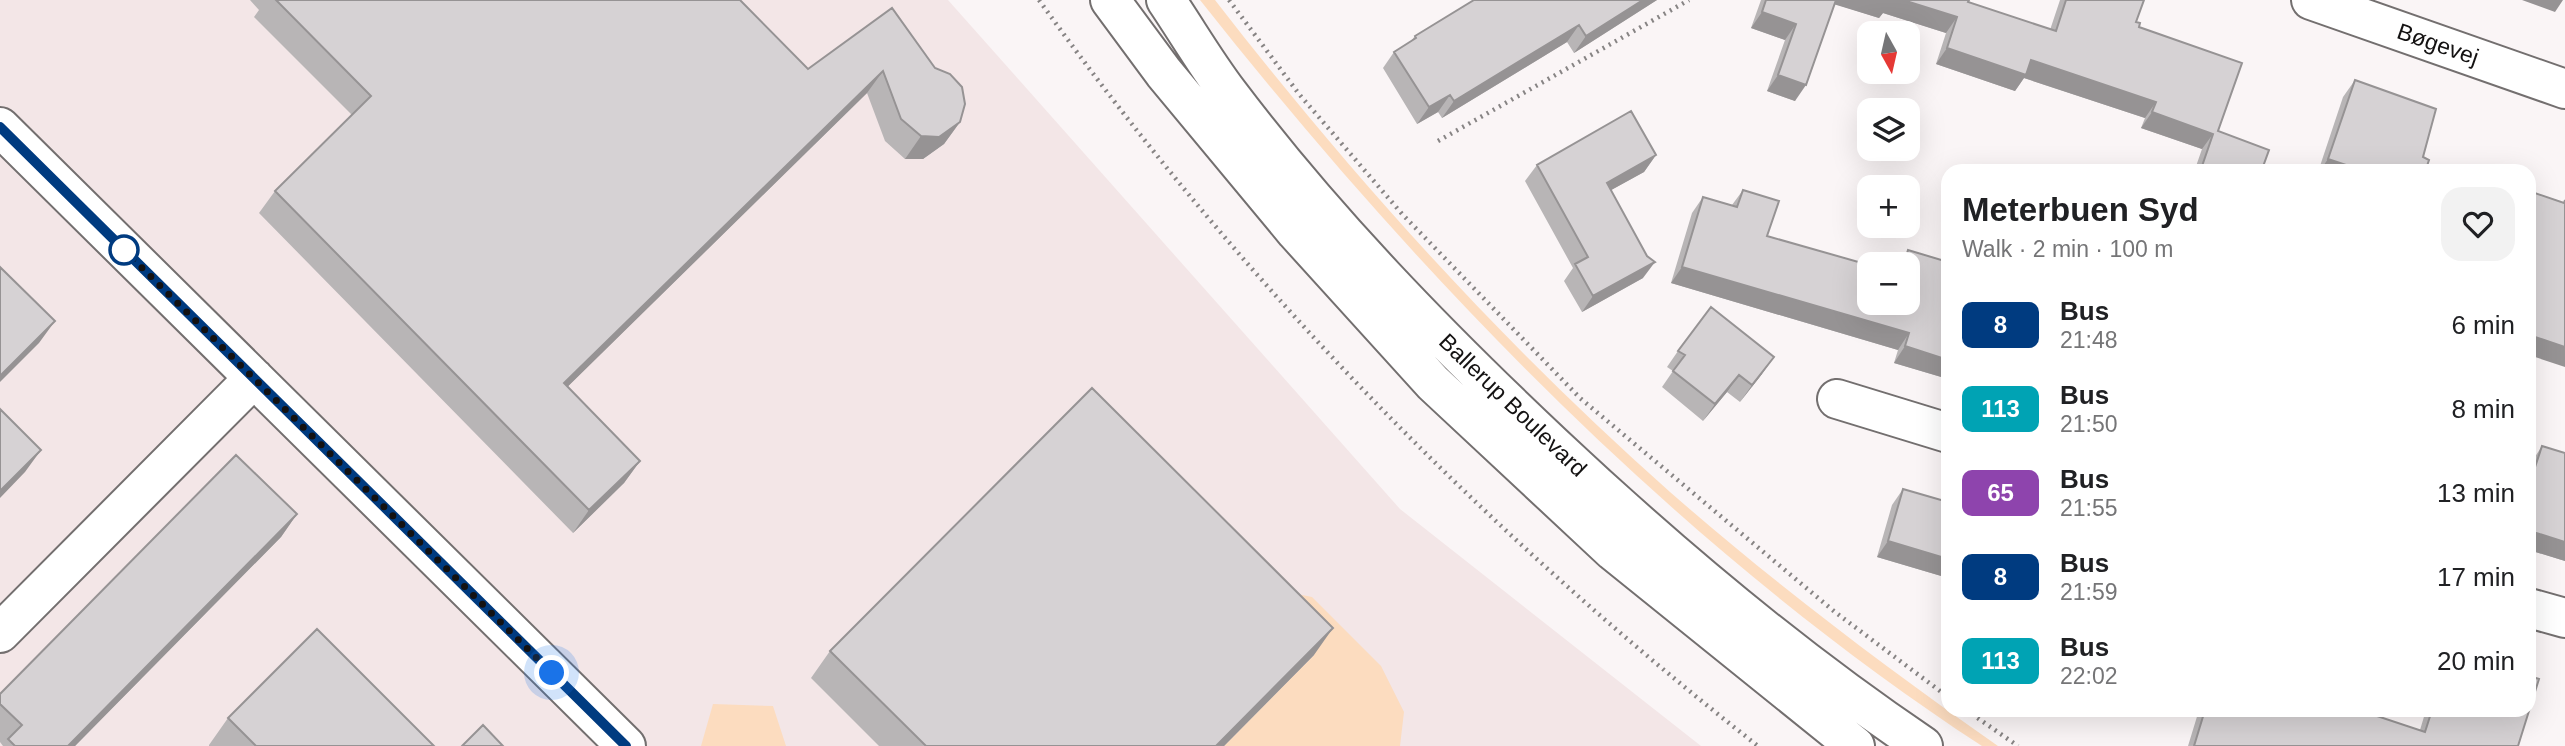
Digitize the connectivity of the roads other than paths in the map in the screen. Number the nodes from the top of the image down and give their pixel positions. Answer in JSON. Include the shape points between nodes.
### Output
{"nodes":[{"id":1,"x":1110,"y":0,"type":"edge"},
{"id":2,"x":1166,"y":0,"type":"edge"},
{"id":3,"x":2311,"y":0,"type":"edge"},
{"id":4,"x":2565,"y":89,"type":"edge"},
{"id":5,"x":0,"y":127,"type":"edge"},
{"id":6,"x":254,"y":378,"type":"junction"},
{"id":7,"x":1837,"y":399,"type":"dead end"},
{"id":8,"x":1941,"y":431,"type":"edge"},
{"id":9,"x":2536,"y":610,"type":"edge"},
{"id":10,"x":2565,"y":618,"type":"edge"},
{"id":11,"x":0,"y":633,"type":"edge"},
{"id":12,"x":626,"y":746,"type":"edge"},
{"id":13,"x":1855,"y":746,"type":"edge"},
{"id":14,"x":1923,"y":746,"type":"edge"}],
"edges":[{"from":1,"to":13,"type":"street","name":"Ballerup Boulevard","via":[[1287,221],[1433,383],[1613,551]]},
{"from":2,"to":14,"type":"street","name":"Ballerup Boulevard","via":[[1228,93],[1321,207],[1462,359],[1634,522],[1844,692]]},
{"from":3,"to":4,"type":"street","name":"Bøgevej"},
{"from":5,"to":6,"type":"street"},
{"from":6,"to":11,"type":"street"},
{"from":6,"to":12,"type":"street"},
{"from":7,"to":8,"type":"street"},
{"from":9,"to":10,"type":"street"}]}
